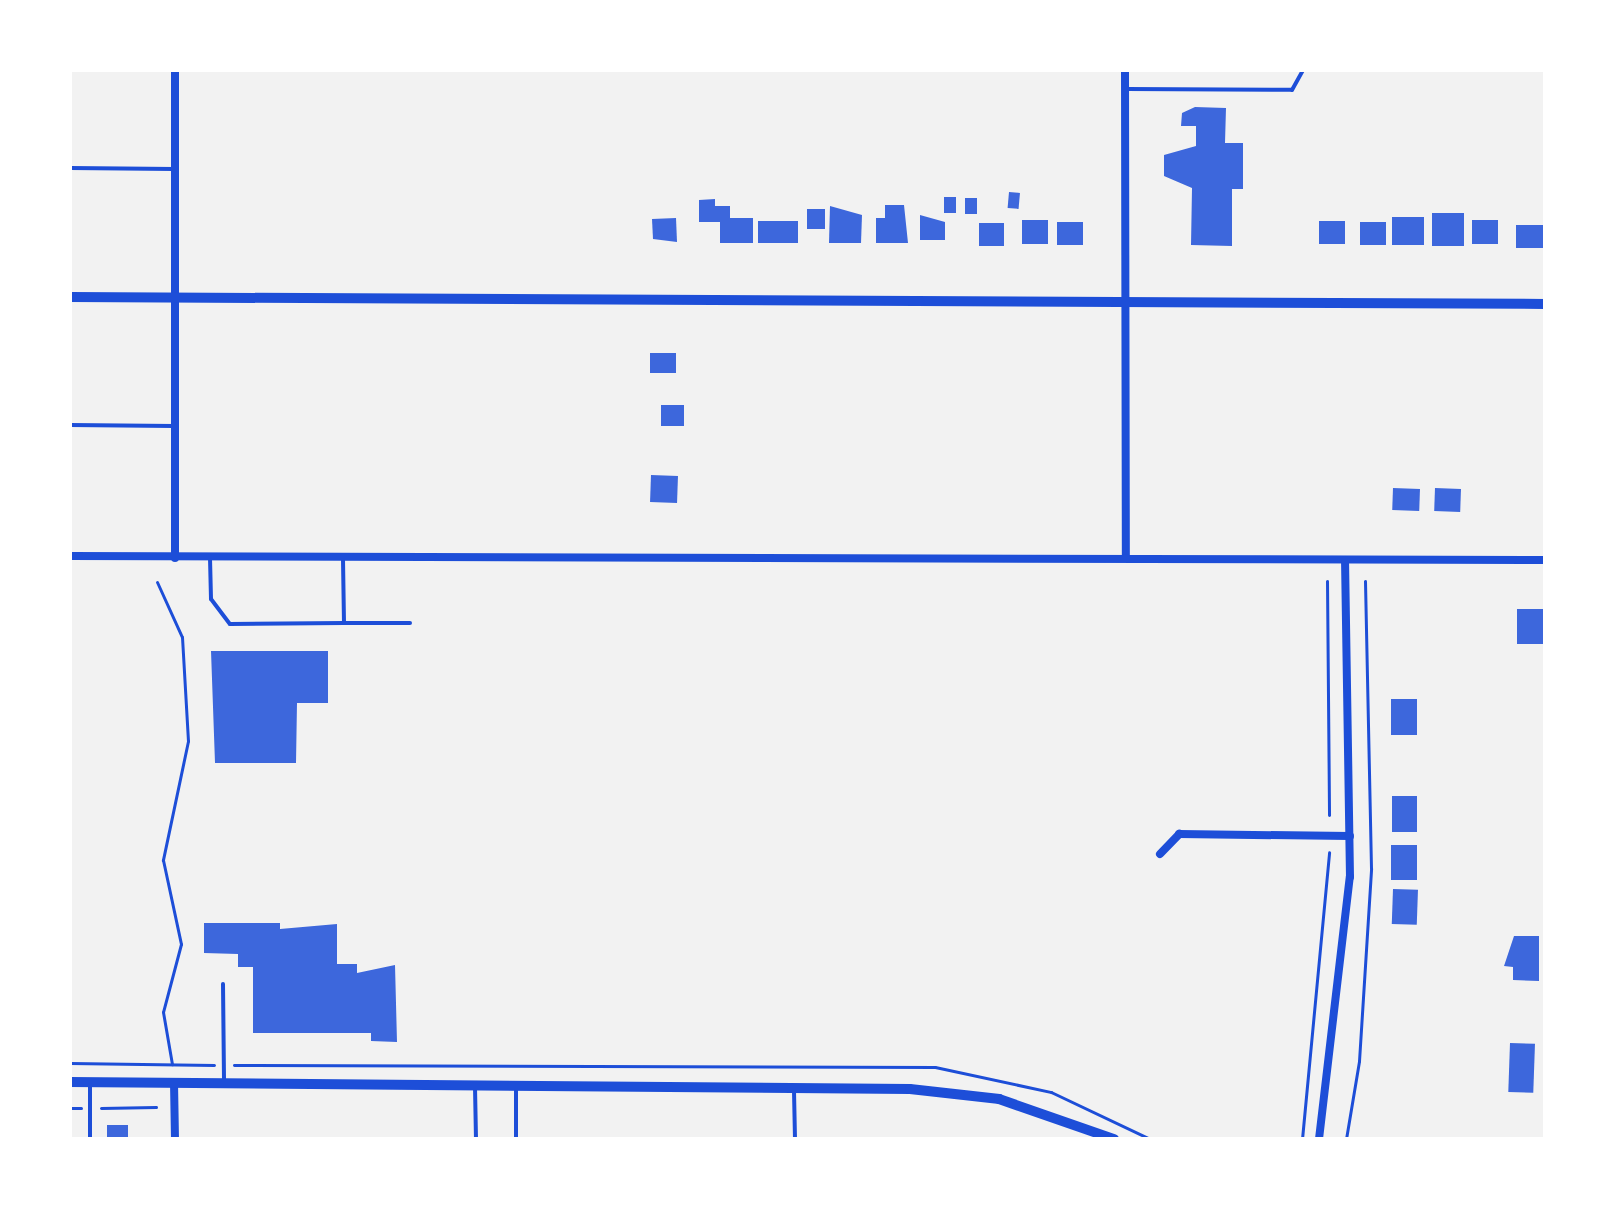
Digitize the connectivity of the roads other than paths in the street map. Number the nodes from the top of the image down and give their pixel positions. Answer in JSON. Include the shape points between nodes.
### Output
{"nodes":[{"id":1,"x":175,"y":70,"type":"edge"},
{"id":2,"x":1125,"y":70,"type":"edge"},
{"id":3,"x":1303,"y":70,"type":"edge"},
{"id":4,"x":1125,"y":89,"type":"junction"},
{"id":5,"x":70,"y":168,"type":"edge"},
{"id":6,"x":177,"y":169,"type":"junction"},
{"id":7,"x":70,"y":297,"type":"edge"},
{"id":8,"x":178,"y":298,"type":"junction"},
{"id":9,"x":1124,"y":299,"type":"junction"},
{"id":10,"x":1545,"y":304,"type":"edge"},
{"id":11,"x":70,"y":425,"type":"edge"},
{"id":12,"x":174,"y":426,"type":"junction"},
{"id":13,"x":70,"y":556,"type":"edge"},
{"id":14,"x":175,"y":558,"type":"junction"},
{"id":15,"x":210,"y":558,"type":"junction"},
{"id":16,"x":1126,"y":558,"type":"junction"},
{"id":17,"x":343,"y":559,"type":"junction"},
{"id":18,"x":1345,"y":560,"type":"junction"},
{"id":19,"x":1545,"y":560,"type":"edge"},
{"id":20,"x":344,"y":623,"type":"junction"},
{"id":21,"x":410,"y":623,"type":"dead end"},
{"id":22,"x":1350,"y":836,"type":"junction"},
{"id":23,"x":1160,"y":854,"type":"dead end"},
{"id":24,"x":223,"y":984,"type":"dead end"},
{"id":25,"x":70,"y":1082,"type":"edge"},
{"id":26,"x":90,"y":1082,"type":"junction"},
{"id":27,"x":174,"y":1082,"type":"junction"},
{"id":28,"x":224,"y":1082,"type":"junction"},
{"id":29,"x":475,"y":1087,"type":"junction"},
{"id":30,"x":516,"y":1087,"type":"junction"},
{"id":31,"x":794,"y":1089,"type":"junction"},
{"id":32,"x":90,"y":1139,"type":"edge"},
{"id":33,"x":175,"y":1139,"type":"edge"},
{"id":34,"x":476,"y":1139,"type":"edge"},
{"id":35,"x":516,"y":1139,"type":"edge"},
{"id":36,"x":795,"y":1139,"type":"edge"},
{"id":37,"x":1114,"y":1139,"type":"edge"},
{"id":38,"x":1319,"y":1139,"type":"edge"}],
"edges":[{"from":1,"to":6,"type":"street"},
{"from":2,"to":4,"type":"street"},
{"from":3,"to":4,"type":"lane","via":[[1292,90]]},
{"from":4,"to":9,"type":"street"},
{"from":5,"to":6,"type":"lane"},
{"from":6,"to":8,"type":"street"},
{"from":7,"to":8,"type":"street"},
{"from":8,"to":9,"type":"street"},
{"from":8,"to":12,"type":"street"},
{"from":9,"to":10,"type":"street"},
{"from":9,"to":16,"type":"street"},
{"from":11,"to":12,"type":"lane"},
{"from":12,"to":14,"type":"street"},
{"from":13,"to":14,"type":"street"},
{"from":14,"to":15,"type":"street"},
{"from":15,"to":17,"type":"street"},
{"from":15,"to":20,"type":"lane","via":[[211,599],[230,624]]},
{"from":16,"to":17,"type":"street"},
{"from":16,"to":18,"type":"street"},
{"from":17,"to":20,"type":"lane"},
{"from":18,"to":19,"type":"street"},
{"from":18,"to":22,"type":"street"},
{"from":20,"to":21,"type":"lane"},
{"from":22,"to":23,"type":"street","via":[[1179,834]]},
{"from":22,"to":38,"type":"street","via":[[1343,967]]},
{"from":24,"to":28,"type":"lane"},
{"from":25,"to":26,"type":"street"},
{"from":26,"to":27,"type":"street"},
{"from":26,"to":32,"type":"lane"},
{"from":27,"to":28,"type":"street"},
{"from":27,"to":33,"type":"street"},
{"from":28,"to":29,"type":"street"},
{"from":29,"to":30,"type":"street"},
{"from":29,"to":34,"type":"lane"},
{"from":30,"to":31,"type":"street"},
{"from":30,"to":35,"type":"lane"},
{"from":31,"to":36,"type":"lane"},
{"from":31,"to":37,"type":"street","via":[[986,1097]]}]}
